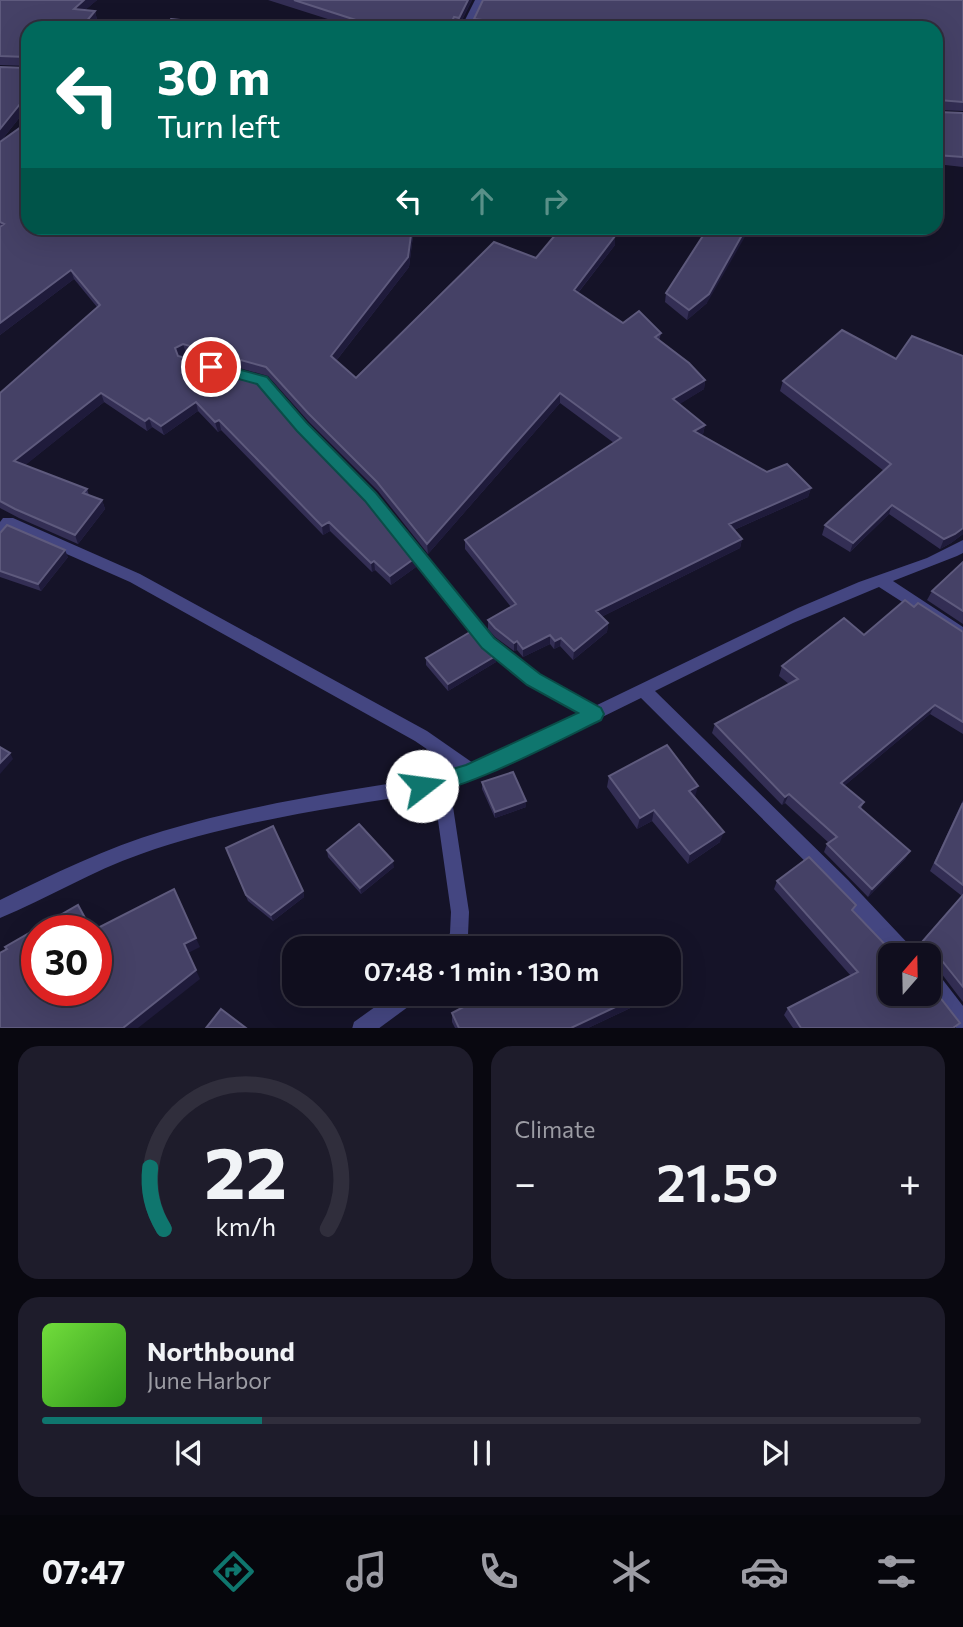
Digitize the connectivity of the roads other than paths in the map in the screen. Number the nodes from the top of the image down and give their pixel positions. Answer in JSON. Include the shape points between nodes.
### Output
{"nodes":[{"id":1,"x":480,"y":0,"type":"edge"},
{"id":2,"x":470,"y":21,"type":"edge"},
{"id":3,"x":224,"y":370,"type":"edge"},
{"id":4,"x":0,"y":531,"type":"edge"},
{"id":5,"x":963,"y":546,"type":"edge"},
{"id":6,"x":880,"y":580,"type":"junction"},
{"id":7,"x":963,"y":635,"type":"edge"},
{"id":8,"x":643,"y":690,"type":"junction"},
{"id":9,"x":595,"y":714,"type":"junction"},
{"id":10,"x":472,"y":771,"type":"junction"},
{"id":11,"x":441,"y":783,"type":"junction"},
{"id":12,"x":0,"y":909,"type":"edge"},
{"id":13,"x":458,"y":936,"type":"edge"},
{"id":14,"x":896,"y":943,"type":"edge"},
{"id":15,"x":942,"y":994,"type":"edge"},
{"id":16,"x":392,"y":1006,"type":"edge"},
{"id":17,"x":963,"y":1021,"type":"edge"},
{"id":18,"x":361,"y":1028,"type":"edge"}],
"edges":[{"from":1,"to":2,"type":"street"},
{"from":3,"to":9,"type":"street","via":[[262,381],[371,497],[488,643],[534,680]]},
{"from":4,"to":10,"type":"street","via":[[8,522],[135,578],[421,736]]},
{"from":5,"to":6,"type":"street","via":[[932,564]]},
{"from":6,"to":7,"type":"street"},
{"from":6,"to":8,"type":"street"},
{"from":8,"to":9,"type":"street"},
{"from":8,"to":14,"type":"street"},
{"from":9,"to":10,"type":"street"},
{"from":10,"to":11,"type":"street"},
{"from":11,"to":12,"type":"street","via":[[240,818],[160,840],[58,880]]},
{"from":11,"to":13,"type":"street","via":[[460,912]]},
{"from":15,"to":17,"type":"street"},
{"from":16,"to":18,"type":"street"}]}
